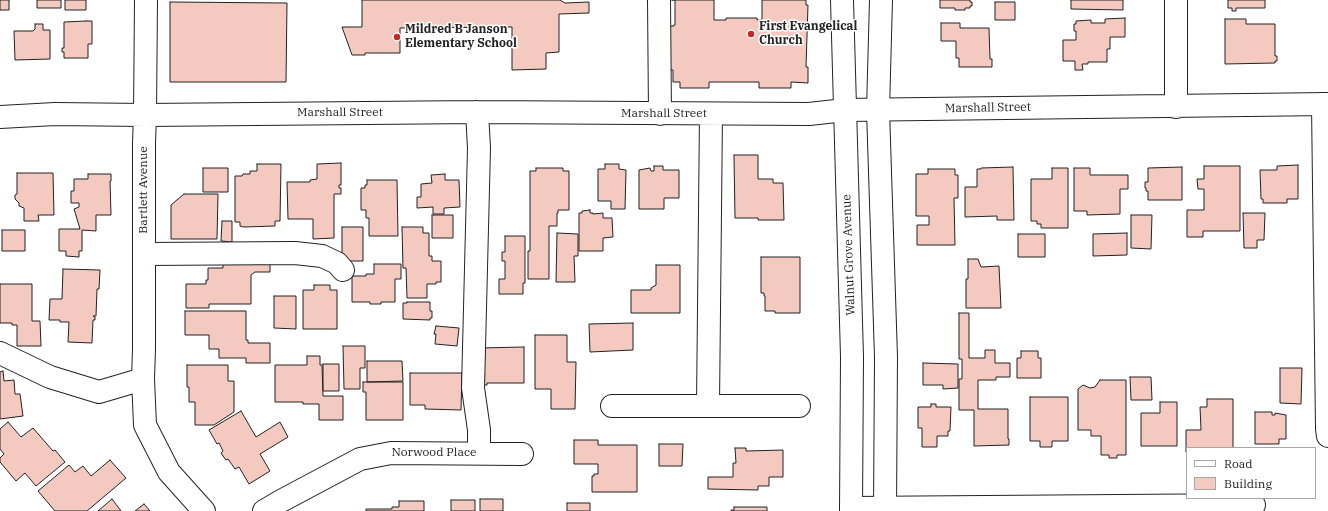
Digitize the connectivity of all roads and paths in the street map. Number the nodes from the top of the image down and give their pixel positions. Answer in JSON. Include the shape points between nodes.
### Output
{"nodes":[{"id":1,"x":146,"y":0,"type":"edge"},
{"id":2,"x":659,"y":0,"type":"edge"},
{"id":3,"x":842,"y":0,"type":"edge"},
{"id":4,"x":881,"y":0,"type":"edge"},
{"id":5,"x":1176,"y":0,"type":"edge"},
{"id":6,"x":1325,"y":104,"type":"edge"},
{"id":7,"x":1176,"y":107,"type":"junction"},
{"id":8,"x":845,"y":110,"type":"junction"},
{"id":9,"x":878,"y":110,"type":"junction"},
{"id":10,"x":477,"y":112,"type":"junction"},
{"id":11,"x":660,"y":114,"type":"junction"},
{"id":12,"x":711,"y":114,"type":"junction"},
{"id":13,"x":145,"y":115,"type":"junction"},
{"id":14,"x":0,"y":117,"type":"edge"},
{"id":15,"x":145,"y":254,"type":"junction"},
{"id":16,"x":343,"y":270,"type":"dead end"},
{"id":17,"x":0,"y":353,"type":"edge"},
{"id":18,"x":143,"y":379,"type":"junction"},
{"id":19,"x":612,"y":406,"type":"dead end"},
{"id":20,"x":708,"y":406,"type":"junction"},
{"id":21,"x":799,"y":406,"type":"dead end"},
{"id":22,"x":1328,"y":436,"type":"edge"},
{"id":23,"x":479,"y":453,"type":"junction"},
{"id":24,"x":522,"y":454,"type":"dead end"},
{"id":25,"x":1254,"y":505,"type":"dead end"},
{"id":26,"x":885,"y":509,"type":"edge"},
{"id":27,"x":851,"y":510,"type":"edge"},
{"id":28,"x":204,"y":511,"type":"edge"},
{"id":29,"x":264,"y":511,"type":"edge"}],
"edges":[{"from":1,"to":13,"type":"street","name":"Bartlett Avenue"},
{"from":2,"to":11,"type":"street"},
{"from":3,"to":8,"type":"street","name":"Walnut Grove Avenue"},
{"from":4,"to":9,"type":"street"},
{"from":5,"to":7,"type":"street"},
{"from":6,"to":7,"type":"street","name":"Marshall Street"},
{"from":6,"to":22,"type":"street"},
{"from":7,"to":9,"type":"street","name":"Marshall Street"},
{"from":8,"to":9,"type":"street","name":"Marshall Street"},
{"from":8,"to":12,"type":"street","name":"Marshall Street","via":[[808,114]]},
{"from":8,"to":27,"type":"street","name":"Walnut Grove Avenue","via":[[852,357]]},
{"from":9,"to":26,"type":"street","via":[[886,357]]},
{"from":10,"to":11,"type":"street","name":"Marshall Street"},
{"from":10,"to":13,"type":"street","name":"Marshall Street"},
{"from":10,"to":23,"type":"street","via":[[479,148],[473,388],[479,430]]},
{"from":11,"to":12,"type":"street","name":"Marshall Street"},
{"from":12,"to":20,"type":"street"},
{"from":13,"to":14,"type":"street","name":"Marshall Street","via":[[55,114]]},
{"from":13,"to":15,"type":"street","name":"Bartlett Avenue"},
{"from":15,"to":16,"type":"street","via":[[295,253],[322,256],[337,263]]},
{"from":15,"to":18,"type":"street","name":"Bartlett Avenue"},
{"from":17,"to":18,"type":"street","via":[[50,377],[99,392]]},
{"from":18,"to":28,"type":"street","name":"Bartlett Avenue","via":[[145,425],[169,472]]},
{"from":19,"to":20,"type":"street"},
{"from":20,"to":21,"type":"street"},
{"from":23,"to":24,"type":"street","name":"Norwood Place"},
{"from":23,"to":29,"type":"street","name":"Norwood Place","via":[[391,452],[360,458]]},
{"from":25,"to":26,"type":"street"},
{"from":26,"to":27,"type":"street"}]}
